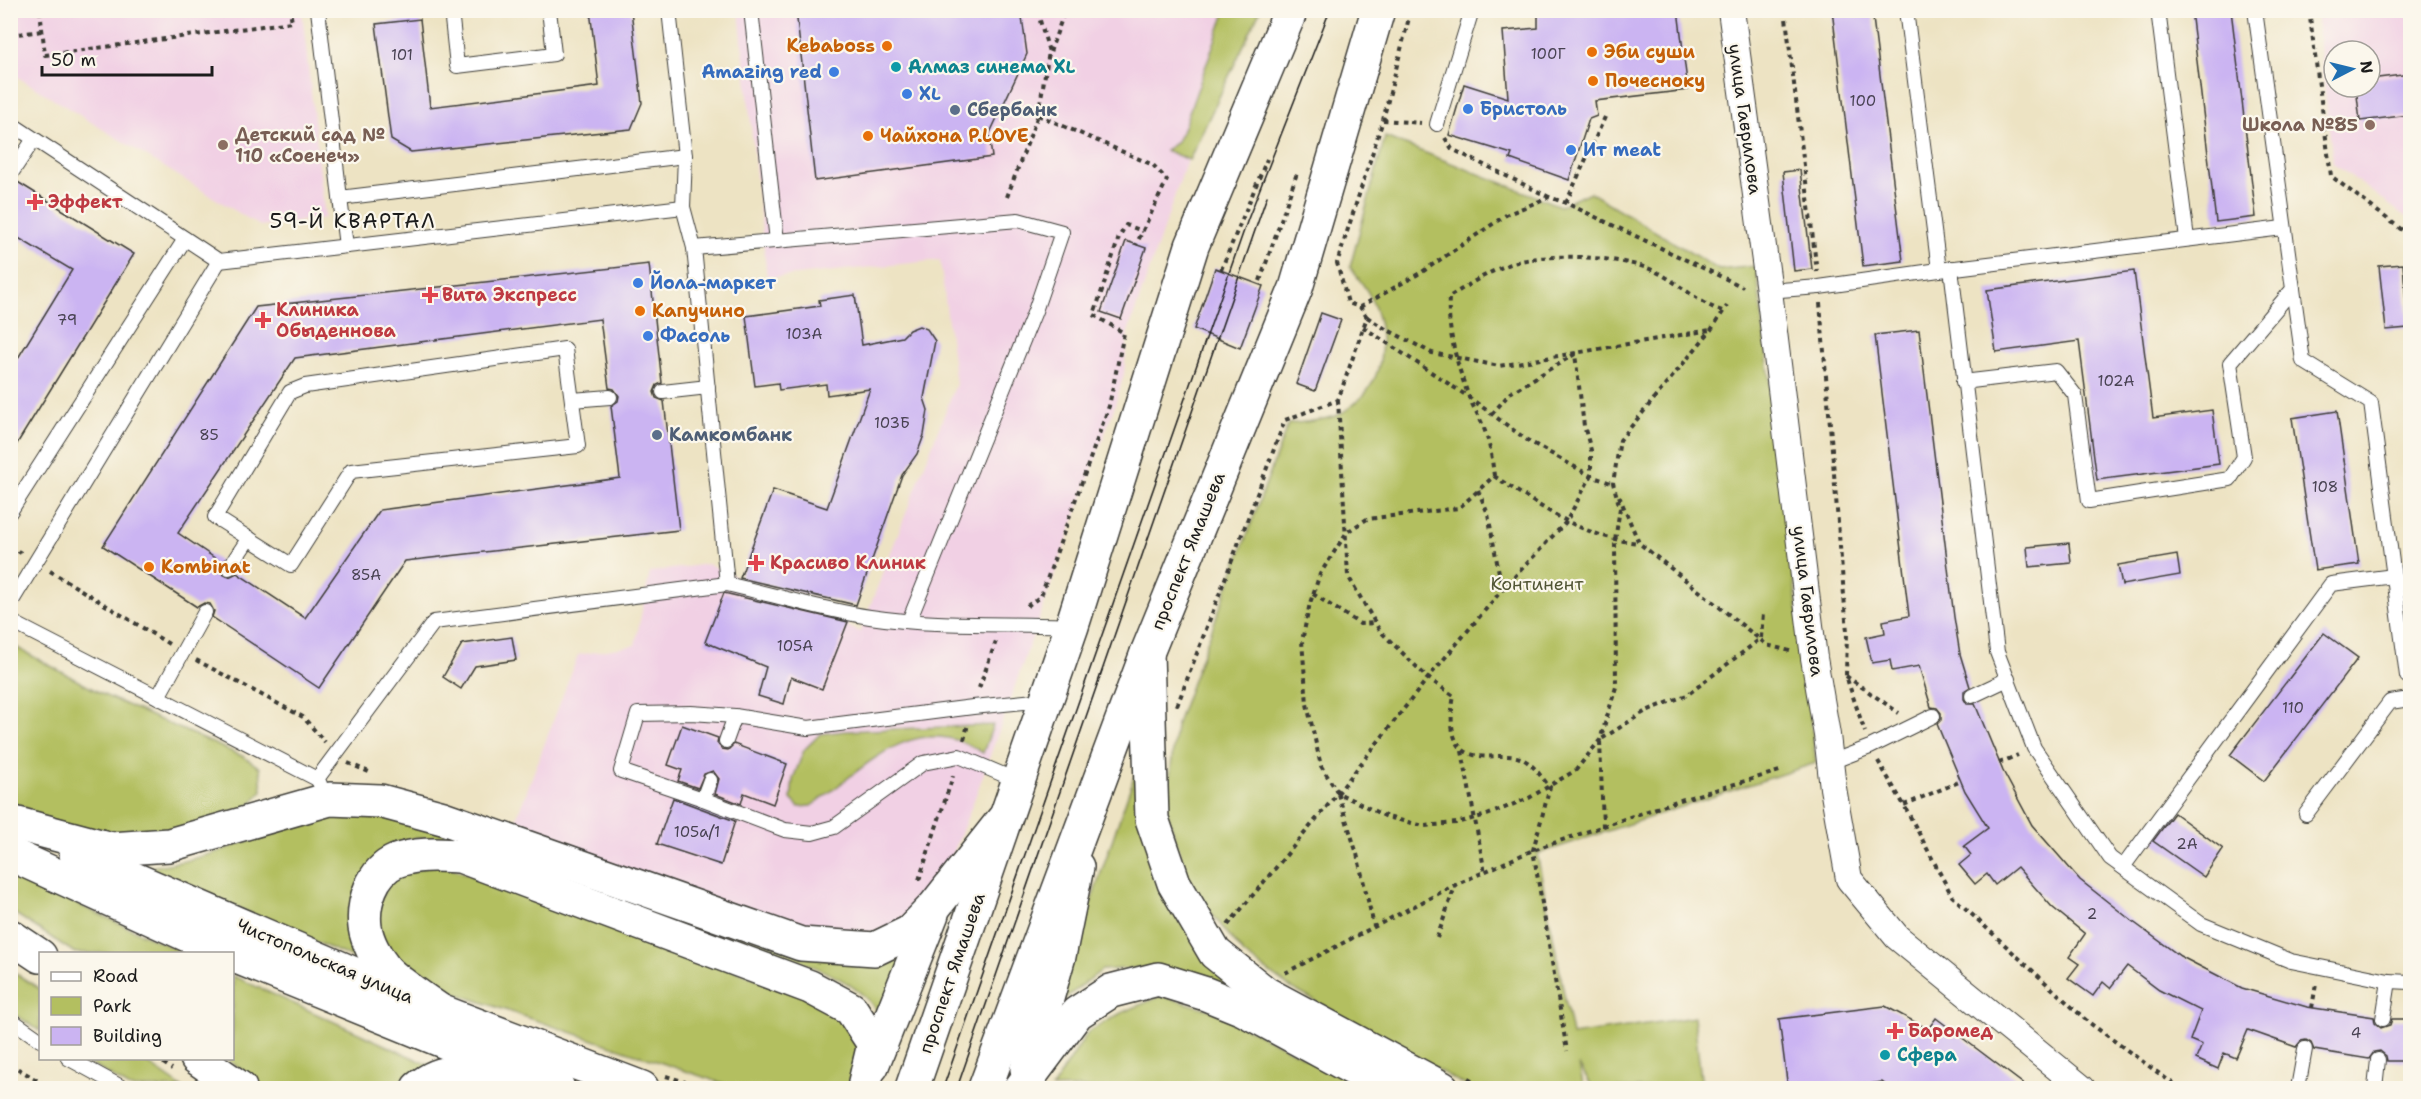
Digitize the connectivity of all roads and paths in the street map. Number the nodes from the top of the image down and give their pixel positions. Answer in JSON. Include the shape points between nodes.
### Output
{"nodes":[{"id":1,"x":40,"y":10,"type":"edge"},
{"id":2,"x":290,"y":10,"type":"edge"},
{"id":3,"x":318,"y":10,"type":"edge"},
{"id":4,"x":451,"y":10,"type":"edge"},
{"id":5,"x":549,"y":10,"type":"edge"},
{"id":6,"x":669,"y":10,"type":"edge"},
{"id":7,"x":751,"y":10,"type":"edge"},
{"id":8,"x":1028,"y":10,"type":"edge"},
{"id":9,"x":1037,"y":10,"type":"edge"},
{"id":10,"x":1065,"y":10,"type":"edge"},
{"id":11,"x":1291,"y":10,"type":"edge"},
{"id":12,"x":1378,"y":10,"type":"edge"},
{"id":13,"x":1411,"y":10,"type":"edge"},
{"id":14,"x":1472,"y":10,"type":"edge"},
{"id":15,"x":1731,"y":10,"type":"edge"},
{"id":16,"x":1785,"y":10,"type":"edge"},
{"id":17,"x":1906,"y":10,"type":"edge"},
{"id":18,"x":2158,"y":10,"type":"edge"},
{"id":19,"x":2256,"y":10,"type":"edge"},
{"id":20,"x":2309,"y":10,"type":"edge"},
{"id":21,"x":1021,"y":13,"type":"dead end"},
{"id":22,"x":42,"y":31,"type":"junction"},
{"id":23,"x":10,"y":35,"type":"edge"},
{"id":24,"x":1049,"y":52,"type":"junction"},
{"id":25,"x":1038,"y":115,"type":"junction"},
{"id":26,"x":1605,"y":117,"type":"dead end"},
{"id":27,"x":1383,"y":120,"type":"junction"},
{"id":28,"x":10,"y":123,"type":"edge"},
{"id":29,"x":1437,"y":124,"type":"junction"},
{"id":30,"x":34,"y":139,"type":"junction"},
{"id":31,"x":685,"y":156,"type":"junction"},
{"id":32,"x":1267,"y":159,"type":"dead end"},
{"id":33,"x":1297,"y":173,"type":"dead end"},
{"id":34,"x":10,"y":176,"type":"edge"},
{"id":35,"x":1007,"y":197,"type":"dead end"},
{"id":36,"x":1549,"y":197,"type":"junction"},
{"id":37,"x":340,"y":198,"type":"junction"},
{"id":38,"x":1566,"y":203,"type":"junction"},
{"id":39,"x":683,"y":207,"type":"junction"},
{"id":40,"x":2283,"y":228,"type":"junction"},
{"id":41,"x":1143,"y":231,"type":"junction"},
{"id":42,"x":2410,"y":236,"type":"edge"},
{"id":43,"x":185,"y":239,"type":"junction"},
{"id":44,"x":2187,"y":240,"type":"junction"},
{"id":45,"x":777,"y":241,"type":"junction"},
{"id":46,"x":1136,"y":245,"type":"dead end"},
{"id":47,"x":346,"y":246,"type":"junction"},
{"id":48,"x":694,"y":248,"type":"junction"},
{"id":49,"x":219,"y":261,"type":"junction"},
{"id":50,"x":1945,"y":269,"type":"junction"},
{"id":51,"x":1221,"y":270,"type":"dead end"},
{"id":52,"x":1260,"y":281,"type":"dead end"},
{"id":53,"x":1743,"y":287,"type":"dead end"},
{"id":54,"x":1819,"y":287,"type":"junction"},
{"id":55,"x":2293,"y":289,"type":"junction"},
{"id":56,"x":1769,"y":291,"type":"junction"},
{"id":57,"x":1727,"y":306,"type":"dead end"},
{"id":58,"x":1360,"y":307,"type":"junction"},
{"id":59,"x":1722,"y":311,"type":"junction"},
{"id":60,"x":1367,"y":317,"type":"junction"},
{"id":61,"x":1363,"y":327,"type":"junction"},
{"id":62,"x":1711,"y":330,"type":"junction"},
{"id":63,"x":1575,"y":354,"type":"junction"},
{"id":64,"x":1456,"y":357,"type":"junction"},
{"id":65,"x":1963,"y":382,"type":"junction"},
{"id":66,"x":708,"y":387,"type":"junction"},
{"id":67,"x":663,"y":392,"type":"dead end"},
{"id":68,"x":610,"y":397,"type":"dead end"},
{"id":69,"x":1470,"y":398,"type":"junction"},
{"id":70,"x":572,"y":400,"type":"junction"},
{"id":71,"x":1338,"y":400,"type":"junction"},
{"id":72,"x":1492,"y":414,"type":"junction"},
{"id":73,"x":1494,"y":476,"type":"junction"},
{"id":74,"x":1591,"y":476,"type":"junction"},
{"id":75,"x":1613,"y":483,"type":"junction"},
{"id":76,"x":1478,"y":490,"type":"junction"},
{"id":77,"x":10,"y":512,"type":"edge"},
{"id":78,"x":1566,"y":522,"type":"junction"},
{"id":79,"x":1347,"y":532,"type":"junction"},
{"id":80,"x":249,"y":538,"type":"junction"},
{"id":81,"x":1615,"y":541,"type":"junction"},
{"id":82,"x":1640,"y":543,"type":"junction"},
{"id":83,"x":10,"y":546,"type":"edge"},
{"id":84,"x":36,"y":562,"type":"junction"},
{"id":85,"x":229,"y":568,"type":"dead end"},
{"id":86,"x":2394,"y":576,"type":"junction"},
{"id":87,"x":727,"y":585,"type":"junction"},
{"id":88,"x":1502,"y":590,"type":"junction"},
{"id":89,"x":1313,"y":594,"type":"junction"},
{"id":90,"x":10,"y":604,"type":"edge"},
{"id":91,"x":205,"y":612,"type":"dead end"},
{"id":92,"x":1763,"y":613,"type":"dead end"},
{"id":93,"x":10,"y":621,"type":"edge"},
{"id":94,"x":909,"y":621,"type":"junction"},
{"id":95,"x":1002,"y":623,"type":"junction"},
{"id":96,"x":1375,"y":623,"type":"junction"},
{"id":97,"x":1072,"y":626,"type":"junction"},
{"id":98,"x":1761,"y":638,"type":"junction"},
{"id":99,"x":183,"y":652,"type":"junction"},
{"id":100,"x":1147,"y":653,"type":"junction"},
{"id":101,"x":1814,"y":658,"type":"junction"},
{"id":102,"x":1846,"y":676,"type":"junction"},
{"id":103,"x":2409,"y":676,"type":"edge"},
{"id":104,"x":1428,"y":678,"type":"junction"},
{"id":105,"x":2008,"y":679,"type":"junction"},
{"id":106,"x":1972,"y":696,"type":"dead end"},
{"id":107,"x":158,"y":697,"type":"junction"},
{"id":108,"x":1047,"y":700,"type":"junction"},
{"id":109,"x":2410,"y":703,"type":"edge"},
{"id":110,"x":973,"y":707,"type":"junction"},
{"id":111,"x":1175,"y":711,"type":"dead end"},
{"id":112,"x":735,"y":716,"type":"junction"},
{"id":113,"x":1933,"y":716,"type":"dead end"},
{"id":114,"x":1917,"y":726,"type":"junction"},
{"id":115,"x":1600,"y":740,"type":"junction"},
{"id":116,"x":726,"y":741,"type":"dead end"},
{"id":117,"x":1870,"y":747,"type":"junction"},
{"id":118,"x":1462,"y":750,"type":"junction"},
{"id":119,"x":336,"y":753,"type":"junction"},
{"id":120,"x":959,"y":756,"type":"junction"},
{"id":121,"x":1831,"y":762,"type":"junction"},
{"id":122,"x":1783,"y":771,"type":"dead end"},
{"id":123,"x":379,"y":776,"type":"dead end"},
{"id":124,"x":710,"y":780,"type":"dead end"},
{"id":125,"x":1018,"y":781,"type":"junction"},
{"id":126,"x":1961,"y":781,"type":"dead end"},
{"id":127,"x":1550,"y":787,"type":"junction"},
{"id":128,"x":323,"y":789,"type":"junction"},
{"id":129,"x":1338,"y":793,"type":"junction"},
{"id":130,"x":703,"y":799,"type":"junction"},
{"id":131,"x":1090,"y":802,"type":"junction"},
{"id":132,"x":1904,"y":805,"type":"junction"},
{"id":133,"x":2306,"y":814,"type":"dead end"},
{"id":134,"x":1475,"y":818,"type":"junction"},
{"id":135,"x":1004,"y":819,"type":"junction"},
{"id":136,"x":10,"y":824,"type":"edge"},
{"id":137,"x":1603,"y":827,"type":"junction"},
{"id":138,"x":1533,"y":850,"type":"junction"},
{"id":139,"x":10,"y":854,"type":"edge"},
{"id":140,"x":2123,"y":867,"type":"junction"},
{"id":141,"x":1485,"y":873,"type":"junction"},
{"id":142,"x":1455,"y":885,"type":"junction"},
{"id":143,"x":926,"y":896,"type":"junction"},
{"id":144,"x":1374,"y":926,"type":"junction"},
{"id":145,"x":1221,"y":932,"type":"dead end"},
{"id":146,"x":10,"y":936,"type":"edge"},
{"id":147,"x":1437,"y":938,"type":"dead end"},
{"id":148,"x":227,"y":952,"type":"edge"},
{"id":149,"x":39,"y":955,"type":"edge"},
{"id":150,"x":234,"y":955,"type":"edge"},
{"id":151,"x":1281,"y":975,"type":"dead end"},
{"id":152,"x":2389,"y":981,"type":"junction"},
{"id":153,"x":2410,"y":981,"type":"edge"},
{"id":154,"x":440,"y":1011,"type":"junction"},
{"id":155,"x":10,"y":1019,"type":"edge"},
{"id":156,"x":2383,"y":1019,"type":"dead end"},
{"id":157,"x":39,"y":1039,"type":"edge"},
{"id":158,"x":2305,"y":1049,"type":"dead end"},
{"id":159,"x":1567,"y":1051,"type":"dead end"},
{"id":160,"x":70,"y":1060,"type":"edge"},
{"id":161,"x":198,"y":1060,"type":"edge"},
{"id":162,"x":2378,"y":1060,"type":"dead end"},
{"id":163,"x":10,"y":1064,"type":"edge"},
{"id":164,"x":1451,"y":1081,"type":"edge"},
{"id":165,"x":864,"y":1085,"type":"edge"},
{"id":166,"x":50,"y":1089,"type":"edge"},
{"id":167,"x":123,"y":1089,"type":"edge"},
{"id":168,"x":240,"y":1089,"type":"edge"},
{"id":169,"x":418,"y":1089,"type":"edge"},
{"id":170,"x":518,"y":1089,"type":"edge"},
{"id":171,"x":558,"y":1089,"type":"edge"},
{"id":172,"x":642,"y":1089,"type":"edge"},
{"id":173,"x":912,"y":1089,"type":"edge"},
{"id":174,"x":985,"y":1089,"type":"edge"},
{"id":175,"x":1021,"y":1089,"type":"edge"},
{"id":176,"x":1389,"y":1089,"type":"edge"},
{"id":177,"x":1485,"y":1089,"type":"edge"},
{"id":178,"x":2082,"y":1089,"type":"edge"},
{"id":179,"x":2179,"y":1089,"type":"edge"},
{"id":180,"x":2298,"y":1089,"type":"edge"},
{"id":181,"x":2375,"y":1089,"type":"edge"}],
"edges":[{"from":1,"to":22,"type":"path"},
{"from":2,"to":22,"type":"path","via":[[292,22],[45,55]]},
{"from":3,"to":37,"type":"lane"},
{"from":4,"to":5,"type":"lane","via":[[458,66],[554,54]]},
{"from":6,"to":31,"type":"lane"},
{"from":7,"to":45,"type":"lane"},
{"from":8,"to":21,"type":"path"},
{"from":9,"to":24,"type":"path"},
{"from":10,"to":24,"type":"path"},
{"from":11,"to":97,"type":"main road","name":"проспект Ямашева","via":[[1192,246]]},
{"from":12,"to":100,"type":"main road","name":"проспект Ямашева","via":[[1296,288]]},
{"from":13,"to":27,"type":"path"},
{"from":14,"to":29,"type":"lane"},
{"from":15,"to":56,"type":"street","name":"улица Гаврилова"},
{"from":16,"to":54,"type":"path"},
{"from":17,"to":50,"type":"lane"},
{"from":18,"to":44,"type":"lane"},
{"from":19,"to":40,"type":"lane"},
{"from":20,"to":42,"type":"path","via":[[2331,176]]},
{"from":22,"to":23,"type":"path"},
{"from":24,"to":25,"type":"path"},
{"from":25,"to":35,"type":"path"},
{"from":25,"to":41,"type":"path","via":[[1153,165],[1167,180]]},
{"from":26,"to":38,"type":"path"},
{"from":27,"to":29,"type":"path"},
{"from":27,"to":58,"type":"path","via":[[1337,263],[1348,303]]},
{"from":28,"to":30,"type":"lane"},
{"from":29,"to":36,"type":"path","via":[[1452,148]]},
{"from":30,"to":34,"type":"lane"},
{"from":30,"to":43,"type":"lane"},
{"from":31,"to":37,"type":"lane"},
{"from":31,"to":39,"type":"lane"},
{"from":32,"to":51,"type":"path"},
{"from":33,"to":52,"type":"path"},
{"from":36,"to":38,"type":"path"},
{"from":36,"to":58,"type":"path","via":[[1506,215],[1422,272]]},
{"from":37,"to":47,"type":"lane"},
{"from":38,"to":53,"type":"path"},
{"from":39,"to":47,"type":"lane"},
{"from":39,"to":48,"type":"lane"},
{"from":40,"to":44,"type":"lane"},
{"from":40,"to":55,"type":"lane"},
{"from":41,"to":46,"type":"path"},
{"from":41,"to":95,"type":"path","via":[[1126,225],[1094,315],[1124,333],[1109,406],[1041,596]]},
{"from":43,"to":49,"type":"lane"},
{"from":43,"to":77,"type":"lane"},
{"from":44,"to":50,"type":"lane"},
{"from":45,"to":48,"type":"lane"},
{"from":45,"to":94,"type":"lane","via":[[1018,220],[1062,232],[1035,311]]},
{"from":47,"to":49,"type":"lane"},
{"from":48,"to":66,"type":"lane"},
{"from":49,"to":84,"type":"lane"},
{"from":50,"to":54,"type":"lane"},
{"from":50,"to":65,"type":"lane"},
{"from":54,"to":56,"type":"lane"},
{"from":54,"to":102,"type":"path","via":[[1848,632]]},
{"from":55,"to":65,"type":"lane","via":[[2230,363],[2244,457],[2230,479],[2089,501],[2075,394],[2056,371]]},
{"from":55,"to":86,"type":"lane","via":[[2303,361],[2371,403]]},
{"from":56,"to":101,"type":"street","name":"улица Гаврилова"},
{"from":57,"to":59,"type":"path"},
{"from":58,"to":60,"type":"path"},
{"from":59,"to":62,"type":"path"},
{"from":59,"to":64,"type":"path","via":[[1677,283],[1639,266],[1597,259],[1548,258],[1511,264],[1449,297],[1448,316]]},
{"from":60,"to":61,"type":"path"},
{"from":60,"to":64,"type":"path","via":[[1432,353]]},
{"from":61,"to":69,"type":"path"},
{"from":61,"to":71,"type":"path"},
{"from":62,"to":63,"type":"path"},
{"from":62,"to":75,"type":"path","via":[[1620,440]]},
{"from":63,"to":64,"type":"path","via":[[1499,366]]},
{"from":63,"to":72,"type":"path","via":[[1510,393]]},
{"from":63,"to":74,"type":"path","via":[[1584,426],[1592,450]]},
{"from":64,"to":69,"type":"path"},
{"from":65,"to":105,"type":"lane","via":[[1997,652]]},
{"from":66,"to":67,"type":"lane"},
{"from":66,"to":87,"type":"lane"},
{"from":68,"to":70,"type":"lane"},
{"from":69,"to":72,"type":"path"},
{"from":69,"to":73,"type":"path","via":[[1492,451]]},
{"from":70,"to":80,"type":"lane","via":[[578,446],[351,471],[291,565]]},
{"from":70,"to":80,"type":"lane","via":[[566,349],[297,389],[290,392],[216,517]]},
{"from":71,"to":79,"type":"path"},
{"from":71,"to":111,"type":"path","via":[[1286,420]]},
{"from":72,"to":74,"type":"path","via":[[1527,440]]},
{"from":73,"to":76,"type":"path"},
{"from":73,"to":78,"type":"path"},
{"from":74,"to":75,"type":"path"},
{"from":74,"to":78,"type":"path"},
{"from":75,"to":81,"type":"path","via":[[1620,508]]},
{"from":75,"to":82,"type":"path"},
{"from":76,"to":79,"type":"path","via":[[1459,508],[1367,519]]},
{"from":76,"to":88,"type":"path","via":[[1488,514]]},
{"from":78,"to":81,"type":"path"},
{"from":78,"to":88,"type":"path"},
{"from":79,"to":89,"type":"path","via":[[1320,574]]},
{"from":79,"to":96,"type":"path","via":[[1348,576]]},
{"from":80,"to":85,"type":"lane"},
{"from":81,"to":82,"type":"path"},
{"from":81,"to":115,"type":"path","via":[[1616,687]]},
{"from":82,"to":98,"type":"path"},
{"from":83,"to":84,"type":"path"},
{"from":84,"to":90,"type":"lane"},
{"from":84,"to":99,"type":"path"},
{"from":86,"to":103,"type":"lane"},
{"from":86,"to":140,"type":"lane","via":[[2331,584]]},
{"from":87,"to":94,"type":"lane","via":[[870,617]]},
{"from":87,"to":119,"type":"lane","via":[[434,622]]},
{"from":88,"to":104,"type":"path"},
{"from":89,"to":96,"type":"path","via":[[1360,624]]},
{"from":89,"to":129,"type":"path","via":[[1302,641],[1307,704],[1321,766]]},
{"from":91,"to":99,"type":"lane"},
{"from":92,"to":98,"type":"path"},
{"from":93,"to":107,"type":"lane"},
{"from":94,"to":95,"type":"lane"},
{"from":95,"to":97,"type":"lane"},
{"from":95,"to":110,"type":"path"},
{"from":96,"to":104,"type":"path"},
{"from":97,"to":108,"type":"main road","name":"проспект Ямашева"},
{"from":98,"to":101,"type":"path","via":[[1767,645]]},
{"from":98,"to":115,"type":"path","via":[[1687,695],[1646,711]]},
{"from":99,"to":107,"type":"lane"},
{"from":99,"to":119,"type":"path","via":[[303,717]]},
{"from":100,"to":131,"type":"main road","name":"проспект Ямашева"},
{"from":100,"to":164,"type":"main road","via":[[1152,819],[1174,883],[1215,954],[1265,993]]},
{"from":101,"to":102,"type":"path"},
{"from":101,"to":121,"type":"street","name":"улица Гаврилова"},
{"from":102,"to":114,"type":"path"},
{"from":102,"to":117,"type":"path"},
{"from":103,"to":109,"type":"lane"},
{"from":104,"to":118,"type":"path","via":[[1454,696],[1450,714]]},
{"from":104,"to":129,"type":"path"},
{"from":105,"to":106,"type":"lane"},
{"from":105,"to":140,"type":"lane","via":[[2034,748],[2110,858]]},
{"from":107,"to":128,"type":"lane"},
{"from":108,"to":110,"type":"lane"},
{"from":108,"to":125,"type":"main road","name":"проспект Ямашева"},
{"from":109,"to":133,"type":"lane","via":[[2390,702]]},
{"from":110,"to":112,"type":"lane","via":[[808,728]]},
{"from":110,"to":120,"type":"path"},
{"from":112,"to":116,"type":"lane"},
{"from":112,"to":130,"type":"lane","via":[[638,714],[621,771]]},
{"from":113,"to":114,"type":"lane"},
{"from":114,"to":117,"type":"lane"},
{"from":115,"to":127,"type":"path","via":[[1576,770]]},
{"from":115,"to":137,"type":"path"},
{"from":117,"to":121,"type":"lane"},
{"from":117,"to":132,"type":"path"},
{"from":118,"to":127,"type":"path","via":[[1473,755],[1518,757],[1528,762]]},
{"from":118,"to":134,"type":"path"},
{"from":119,"to":123,"type":"path"},
{"from":119,"to":128,"type":"lane"},
{"from":120,"to":125,"type":"lane"},
{"from":120,"to":130,"type":"lane","via":[[923,763],[834,826],[812,833],[785,830]]},
{"from":120,"to":143,"type":"path"},
{"from":121,"to":178,"type":"street","name":"улица Гаврилова","via":[[1849,879],[1897,937]]},
{"from":122,"to":137,"type":"path"},
{"from":124,"to":130,"type":"lane"},
{"from":125,"to":135,"type":"main road","name":"проспект Ямашева"},
{"from":126,"to":132,"type":"path"},
{"from":127,"to":134,"type":"path"},
{"from":127,"to":138,"type":"path"},
{"from":128,"to":136,"type":"main road","via":[[169,845],[111,849]]},
{"from":128,"to":143,"type":"main road","via":[[444,818],[801,944],[876,950],[910,932]]},
{"from":129,"to":134,"type":"path","via":[[1387,817],[1425,826]]},
{"from":129,"to":144,"type":"path"},
{"from":129,"to":145,"type":"path"},
{"from":131,"to":174,"type":"main road","name":"проспект Ямашева"},
{"from":131,"to":175,"type":"main road","via":[[1059,956]]},
{"from":132,"to":179,"type":"path","via":[[1952,896],[2087,1021]]},
{"from":134,"to":141,"type":"path"},
{"from":135,"to":143,"type":"main road"},
{"from":135,"to":173,"type":"main road","name":"проспект Ямашева"},
{"from":136,"to":154,"type":"main road","name":"Чистопольская улица"},
{"from":137,"to":138,"type":"path"},
{"from":138,"to":141,"type":"path"},
{"from":138,"to":159,"type":"path"},
{"from":139,"to":148,"type":"main road","name":"Чистопольская улица"},
{"from":140,"to":152,"type":"lane","via":[[2200,924],[2291,961]]},
{"from":141,"to":142,"type":"path"},
{"from":142,"to":144,"type":"path"},
{"from":142,"to":147,"type":"path"},
{"from":143,"to":165,"type":"main road"},
{"from":144,"to":151,"type":"path"},
{"from":146,"to":149,"type":"main road"},
{"from":150,"to":171,"type":"main road","name":"Чистопольская улица"},
{"from":152,"to":153,"type":"lane"},
{"from":152,"to":156,"type":"lane"},
{"from":154,"to":165,"type":"main road","via":[[386,970],[370,944],[365,926],[366,902],[374,878],[394,862],[419,855],[460,856],[810,987],[851,1009],[874,1044]]},
{"from":154,"to":172,"type":"main road","name":"Чистопольская улица"},
{"from":155,"to":157,"type":"lane"},
{"from":158,"to":180,"type":"lane"},
{"from":160,"to":167,"type":"lane"},
{"from":161,"to":168,"type":"main road"},
{"from":162,"to":181,"type":"lane"},
{"from":163,"to":166,"type":"path"},
{"from":164,"to":177,"type":"path"},
{"from":169,"to":170,"type":"main road","via":[[439,1076],[464,1071]]},
{"from":175,"to":176,"type":"main road","via":[[1077,1013],[1111,991],[1158,979],[1244,1010]]}]}
